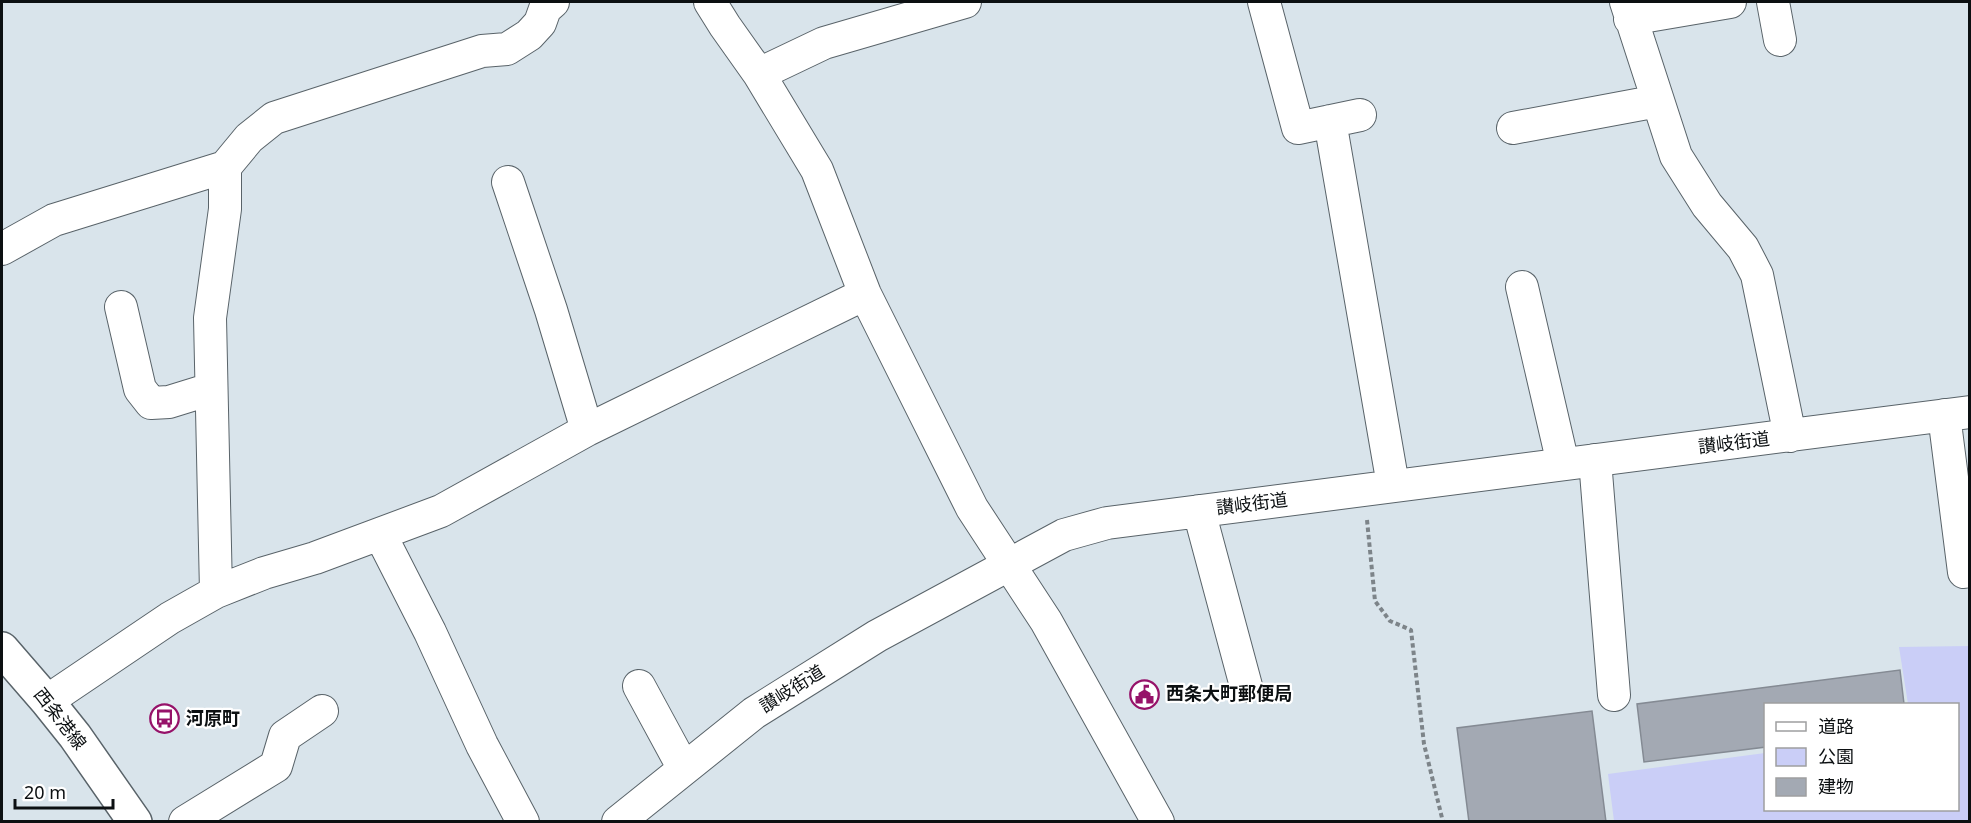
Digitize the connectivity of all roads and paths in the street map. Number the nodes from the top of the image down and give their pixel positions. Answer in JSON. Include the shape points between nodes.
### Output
{"nodes":[{"id":1,"x":553,"y":2,"type":"edge"},
{"id":2,"x":710,"y":2,"type":"edge"},
{"id":3,"x":965,"y":2,"type":"edge"},
{"id":4,"x":1264,"y":2,"type":"edge"},
{"id":5,"x":1730,"y":2,"type":"edge"},
{"id":6,"x":1773,"y":2,"type":"edge"},
{"id":7,"x":1628,"y":10,"type":"edge"},
{"id":8,"x":1780,"y":40,"type":"dead end"},
{"id":9,"x":759,"y":74,"type":"junction"},
{"id":10,"x":1658,"y":101,"type":"junction"},
{"id":11,"x":1513,"y":128,"type":"dead end"},
{"id":12,"x":225,"y":167,"type":"junction"},
{"id":13,"x":508,"y":182,"type":"dead end"},
{"id":14,"x":2,"y":249,"type":"edge"},
{"id":15,"x":1522,"y":287,"type":"dead end"},
{"id":16,"x":865,"y":294,"type":"junction"},
{"id":17,"x":121,"y":307,"type":"dead end"},
{"id":18,"x":211,"y":389,"type":"junction"},
{"id":19,"x":1957,"y":413,"type":"edge"},
{"id":20,"x":587,"y":430,"type":"junction"},
{"id":21,"x":1790,"y":436,"type":"junction"},
{"id":22,"x":1595,"y":460,"type":"junction"},
{"id":23,"x":1563,"y":464,"type":"junction"},
{"id":24,"x":1378,"y":487,"type":"junction"},
{"id":25,"x":1199,"y":511,"type":"junction"},
{"id":26,"x":380,"y":534,"type":"junction"},
{"id":27,"x":1010,"y":564,"type":"junction"},
{"id":28,"x":1964,"y":572,"type":"dead end"},
{"id":29,"x":216,"y":592,"type":"junction"},
{"id":30,"x":2,"y":649,"type":"edge"},
{"id":31,"x":639,"y":686,"type":"dead end"},
{"id":32,"x":1246,"y":686,"type":"dead end"},
{"id":33,"x":1614,"y":695,"type":"dead end"},
{"id":34,"x":47,"y":701,"type":"junction"},
{"id":35,"x":322,"y":711,"type":"dead end"},
{"id":36,"x":684,"y":769,"type":"junction"},
{"id":37,"x":135,"y":822,"type":"edge"},
{"id":38,"x":185,"y":822,"type":"edge"},
{"id":39,"x":523,"y":822,"type":"edge"},
{"id":40,"x":618,"y":822,"type":"edge"},
{"id":41,"x":1158,"y":822,"type":"edge"},
{"id":42,"x":1443,"y":822,"type":"edge"}],
"edges":[{"from":1,"to":12,"type":"street","via":[[529,35],[507,49],[482,51],[274,118],[249,138]]},
{"from":2,"to":9,"type":"street"},
{"from":3,"to":9,"type":"street","via":[[824,43]]},
{"from":4,"to":24,"type":"street","via":[[1298,128],[1345,118]]},
{"from":5,"to":7,"type":"street"},
{"from":6,"to":8,"type":"street"},
{"from":7,"to":10,"type":"street"},
{"from":9,"to":16,"type":"street","via":[[817,170]]},
{"from":10,"to":11,"type":"street"},
{"from":10,"to":21,"type":"street","via":[[1676,156],[1707,205],[1743,248],[1757,275]]},
{"from":12,"to":14,"type":"street","via":[[54,220]]},
{"from":12,"to":18,"type":"street","via":[[225,208],[210,318]]},
{"from":13,"to":20,"type":"street"},
{"from":15,"to":23,"type":"street"},
{"from":16,"to":20,"type":"street"},
{"from":16,"to":27,"type":"street","via":[[972,508]]},
{"from":17,"to":18,"type":"street","via":[[140,389],[151,403],[169,402]]},
{"from":18,"to":29,"type":"street"},
{"from":19,"to":21,"type":"street","name":"讃岐街道"},
{"from":19,"to":28,"type":"street"},
{"from":20,"to":26,"type":"street","via":[[441,511]]},
{"from":21,"to":22,"type":"street","name":"讃岐街道"},
{"from":22,"to":23,"type":"street","name":"讃岐街道"},
{"from":22,"to":33,"type":"street"},
{"from":23,"to":24,"type":"street","name":"讃岐街道"},
{"from":24,"to":25,"type":"street","name":"讃岐街道"},
{"from":24,"to":42,"type":"path","via":[[1375,601],[1390,621],[1411,630],[1424,744]]},
{"from":25,"to":27,"type":"street","name":"讃岐街道","via":[[1096,526],[1064,535]]},
{"from":25,"to":32,"type":"street"},
{"from":26,"to":29,"type":"street"},
{"from":26,"to":39,"type":"street"},
{"from":27,"to":36,"type":"street","name":"讃岐街道","via":[[877,636],[754,712]]},
{"from":27,"to":41,"type":"street"},
{"from":29,"to":34,"type":"street","via":[[170,618]]},
{"from":30,"to":34,"type":"main road","name":"西条港線"},
{"from":31,"to":36,"type":"street"},
{"from":34,"to":37,"type":"main road","name":"西条港線"},
{"from":35,"to":38,"type":"street","via":[[285,736],[276,766]]},
{"from":36,"to":40,"type":"street","name":"讃岐街道"}]}
